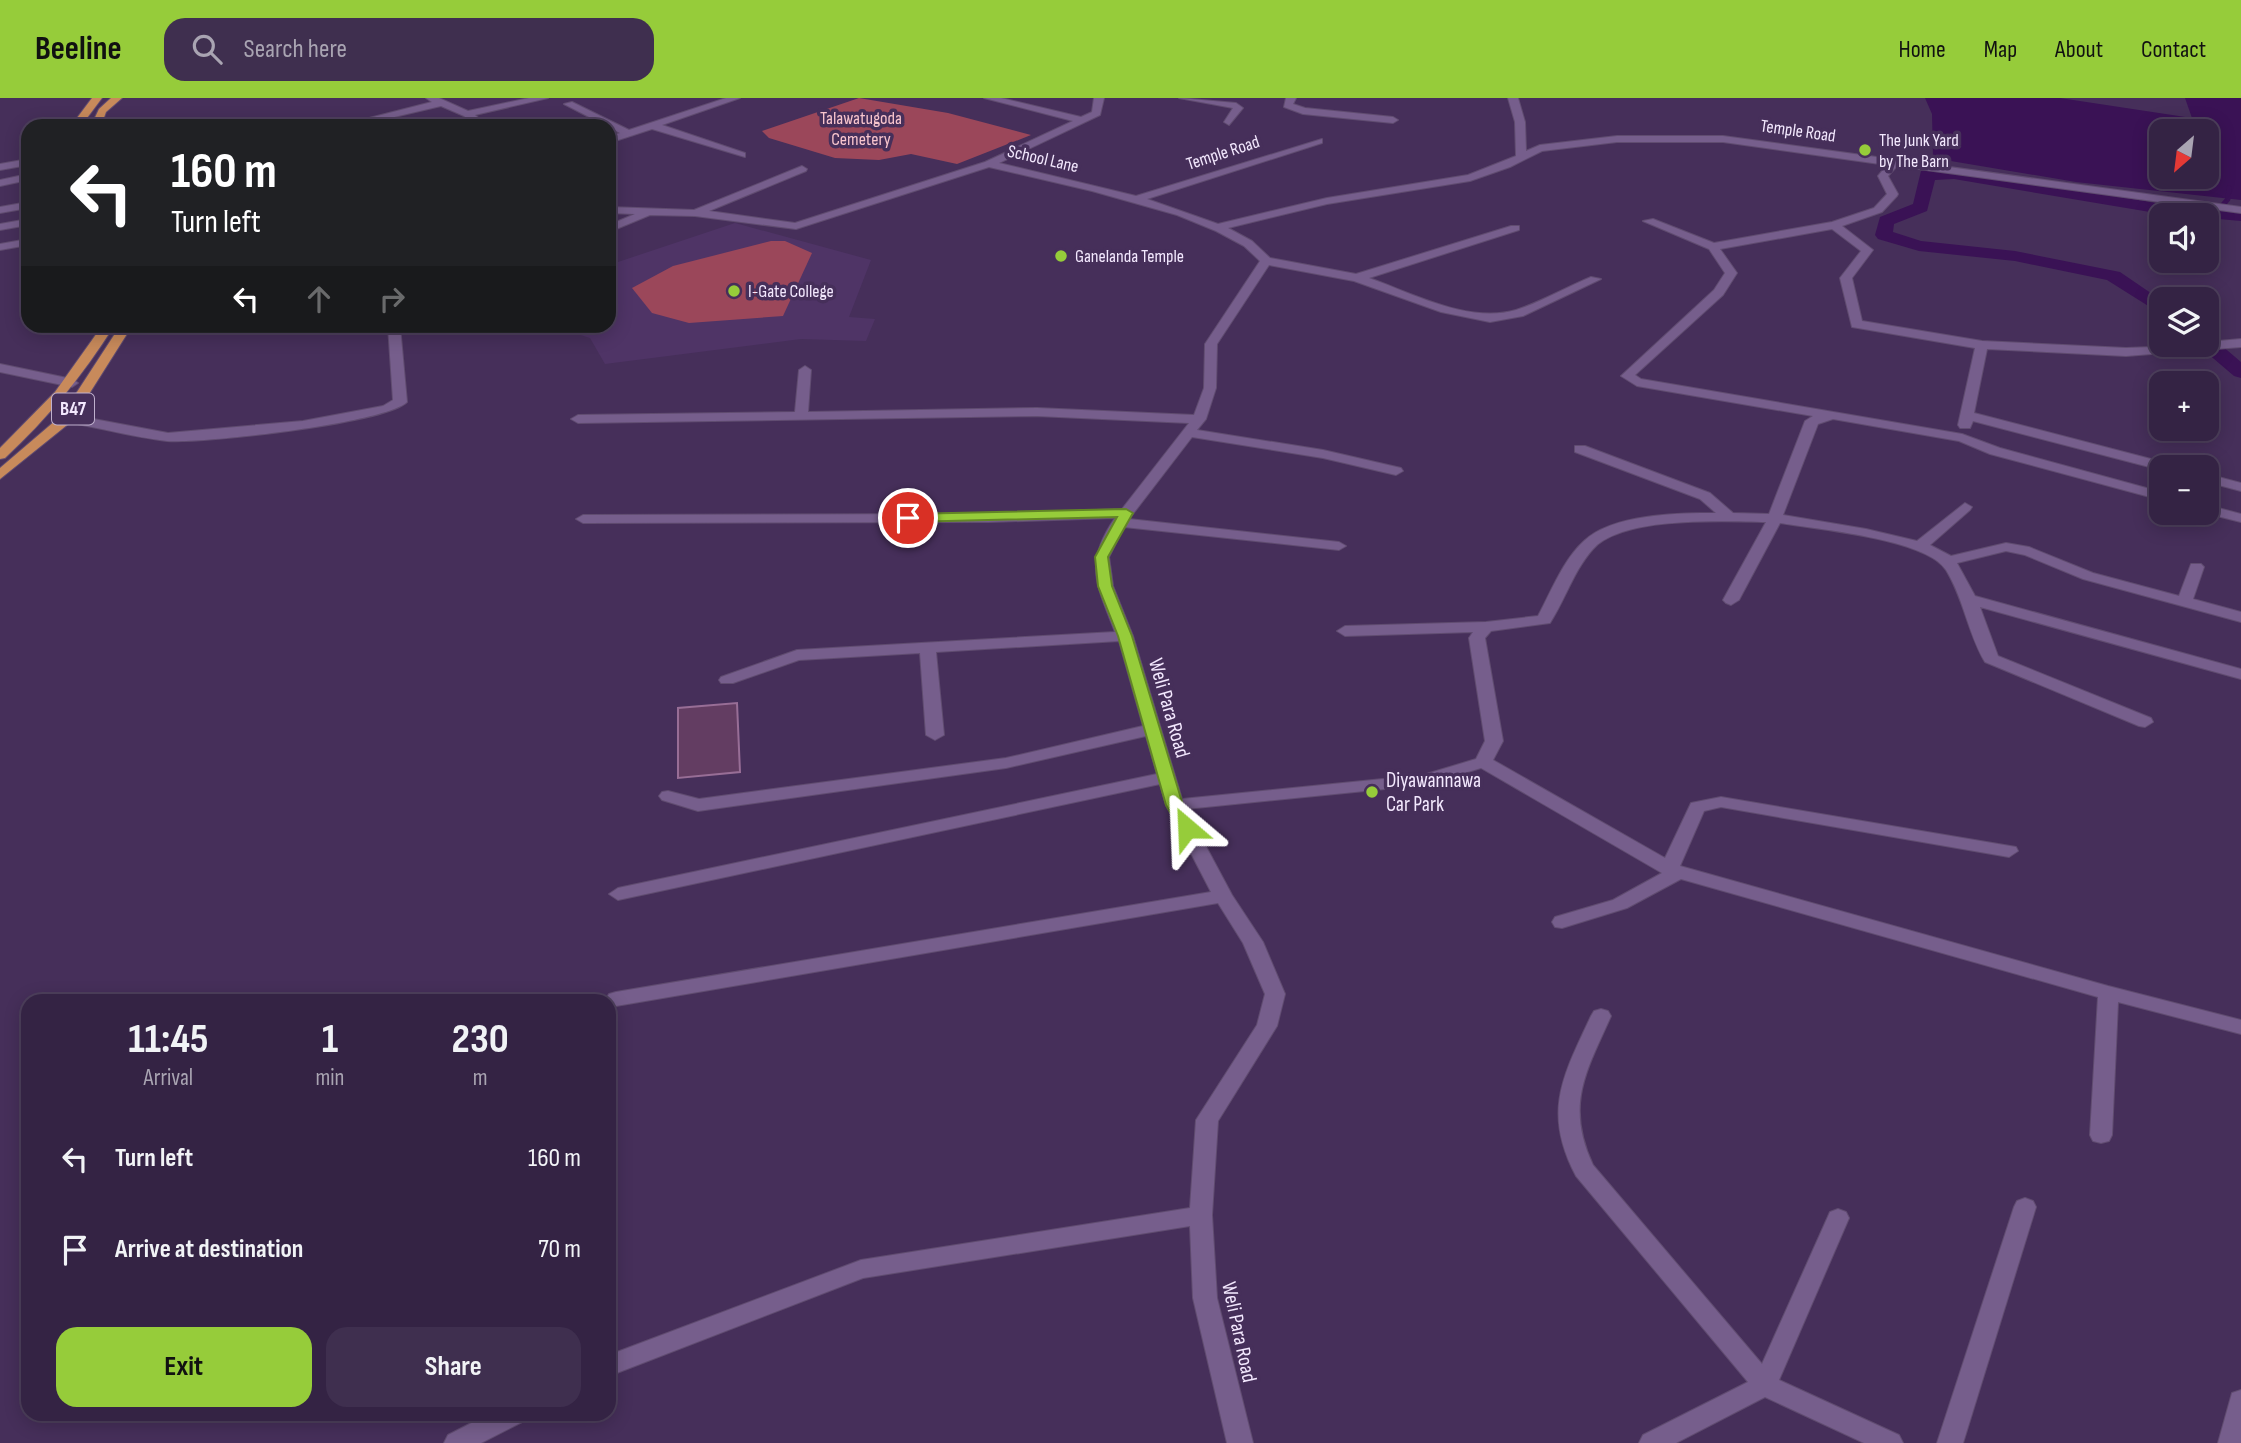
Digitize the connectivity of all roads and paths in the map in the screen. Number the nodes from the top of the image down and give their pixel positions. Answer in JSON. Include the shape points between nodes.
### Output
{"nodes":[{"id":1,"x":97,"y":98,"type":"edge"},
{"id":2,"x":117,"y":98,"type":"edge"},
{"id":3,"x":455,"y":98,"type":"edge"},
{"id":4,"x":542,"y":98,"type":"edge"},
{"id":5,"x":735,"y":98,"type":"edge"},
{"id":6,"x":989,"y":98,"type":"edge"},
{"id":7,"x":1099,"y":98,"type":"edge"},
{"id":8,"x":1184,"y":98,"type":"edge"},
{"id":9,"x":1291,"y":98,"type":"edge"},
{"id":10,"x":1513,"y":98,"type":"edge"},
{"id":11,"x":437,"y":101,"type":"edge"},
{"id":12,"x":569,"y":104,"type":"dead end"},
{"id":13,"x":467,"y":114,"type":"junction"},
{"id":14,"x":81,"y":119,"type":"edge"},
{"id":15,"x":99,"y":119,"type":"edge"},
{"id":16,"x":369,"y":119,"type":"edge"},
{"id":17,"x":473,"y":119,"type":"edge"},
{"id":18,"x":600,"y":119,"type":"edge"},
{"id":19,"x":1083,"y":120,"type":"junction"},
{"id":20,"x":1393,"y":120,"type":"dead end"},
{"id":21,"x":1229,"y":122,"type":"dead end"},
{"id":22,"x":654,"y":126,"type":"junction"},
{"id":23,"x":616,"y":127,"type":"edge"},
{"id":24,"x":630,"y":134,"type":"junction"},
{"id":25,"x":616,"y":138,"type":"edge"},
{"id":26,"x":1318,"y":141,"type":"dead end"},
{"id":27,"x":741,"y":155,"type":"dead end"},
{"id":28,"x":1521,"y":155,"type":"junction"},
{"id":29,"x":1895,"y":162,"type":"junction"},
{"id":30,"x":21,"y":163,"type":"edge"},
{"id":31,"x":989,"y":164,"type":"junction"},
{"id":32,"x":0,"y":167,"type":"edge"},
{"id":33,"x":802,"y":169,"type":"dead end"},
{"id":34,"x":21,"y":178,"type":"edge"},
{"id":35,"x":0,"y":183,"type":"edge"},
{"id":36,"x":1138,"y":200,"type":"junction"},
{"id":37,"x":21,"y":206,"type":"edge"},
{"id":38,"x":2241,"y":209,"type":"edge"},
{"id":39,"x":0,"y":210,"type":"edge"},
{"id":40,"x":616,"y":211,"type":"edge"},
{"id":41,"x":649,"y":213,"type":"junction"},
{"id":42,"x":695,"y":214,"type":"junction"},
{"id":43,"x":1649,"y":221,"type":"dead end"},
{"id":44,"x":21,"y":223,"type":"edge"},
{"id":45,"x":1834,"y":225,"type":"junction"},
{"id":46,"x":616,"y":226,"type":"edge"},
{"id":47,"x":0,"y":227,"type":"edge"},
{"id":48,"x":1214,"y":228,"type":"junction"},
{"id":49,"x":1515,"y":228,"type":"dead end"},
{"id":50,"x":21,"y":243,"type":"edge"},
{"id":51,"x":0,"y":247,"type":"edge"},
{"id":52,"x":1713,"y":247,"type":"junction"},
{"id":53,"x":1266,"y":261,"type":"junction"},
{"id":54,"x":1357,"y":278,"type":"junction"},
{"id":55,"x":1595,"y":279,"type":"dead end"},
{"id":56,"x":104,"y":333,"type":"edge"},
{"id":57,"x":122,"y":333,"type":"edge"},
{"id":58,"x":395,"y":333,"type":"edge"},
{"id":59,"x":1982,"y":345,"type":"junction"},
{"id":60,"x":2149,"y":350,"type":"edge"},
{"id":61,"x":0,"y":368,"type":"edge"},
{"id":62,"x":805,"y":370,"type":"dead end"},
{"id":63,"x":72,"y":383,"type":"junction"},
{"id":64,"x":801,"y":414,"type":"junction"},
{"id":65,"x":1832,"y":415,"type":"junction"},
{"id":66,"x":1967,"y":415,"type":"junction"},
{"id":67,"x":67,"y":418,"type":"junction"},
{"id":68,"x":578,"y":419,"type":"dead end"},
{"id":69,"x":1194,"y":426,"type":"junction"},
{"id":70,"x":1962,"y":438,"type":"junction"},
{"id":71,"x":1580,"y":449,"type":"dead end"},
{"id":72,"x":0,"y":455,"type":"edge"},
{"id":73,"x":2149,"y":463,"type":"edge"},
{"id":74,"x":1396,"y":471,"type":"dead end"},
{"id":75,"x":0,"y":475,"type":"edge"},
{"id":76,"x":2219,"y":481,"type":"edge"},
{"id":77,"x":2241,"y":487,"type":"edge"},
{"id":78,"x":2149,"y":493,"type":"edge"},
{"id":79,"x":1965,"y":508,"type":"dead end"},
{"id":80,"x":2219,"y":512,"type":"edge"},
{"id":81,"x":1122,"y":517,"type":"junction"},
{"id":82,"x":1729,"y":517,"type":"junction"},
{"id":83,"x":1775,"y":518,"type":"junction"},
{"id":84,"x":2241,"y":518,"type":"edge"},
{"id":85,"x":583,"y":519,"type":"dead end"},
{"id":86,"x":1921,"y":545,"type":"junction"},
{"id":87,"x":1339,"y":546,"type":"dead end"},
{"id":88,"x":1948,"y":561,"type":"junction"},
{"id":89,"x":2196,"y":567,"type":"dead end"},
{"id":90,"x":1966,"y":599,"type":"junction"},
{"id":91,"x":1731,"y":600,"type":"dead end"},
{"id":92,"x":2184,"y":602,"type":"junction"},
{"id":93,"x":2241,"y":617,"type":"edge"},
{"id":94,"x":1486,"y":627,"type":"junction"},
{"id":95,"x":1345,"y":631,"type":"dead end"},
{"id":96,"x":1125,"y":636,"type":"junction"},
{"id":97,"x":928,"y":649,"type":"junction"},
{"id":98,"x":2241,"y":674,"type":"edge"},
{"id":99,"x":727,"y":680,"type":"dead end"},
{"id":100,"x":2145,"y":722,"type":"dead end"},
{"id":101,"x":1152,"y":729,"type":"junction"},
{"id":102,"x":935,"y":735,"type":"dead end"},
{"id":103,"x":1483,"y":762,"type":"junction"},
{"id":104,"x":1166,"y":778,"type":"junction"},
{"id":105,"x":668,"y":796,"type":"dead end"},
{"id":106,"x":1175,"y":805,"type":"junction"},
{"id":107,"x":2009,"y":851,"type":"dead end"},
{"id":108,"x":1674,"y":870,"type":"junction"},
{"id":109,"x":618,"y":894,"type":"dead end"},
{"id":110,"x":1223,"y":896,"type":"junction"},
{"id":111,"x":1562,"y":922,"type":"dead end"},
{"id":112,"x":2108,"y":993,"type":"junction"},
{"id":113,"x":616,"y":999,"type":"dead end"},
{"id":114,"x":1601,"y":1016,"type":"dead end"},
{"id":115,"x":2241,"y":1027,"type":"edge"},
{"id":116,"x":2101,"y":1135,"type":"dead end"},
{"id":117,"x":2025,"y":1207,"type":"dead end"},
{"id":118,"x":1201,"y":1215,"type":"junction"},
{"id":119,"x":1838,"y":1218,"type":"dead end"},
{"id":120,"x":616,"y":1363,"type":"edge"},
{"id":121,"x":1765,"y":1385,"type":"junction"},
{"id":122,"x":2241,"y":1401,"type":"edge"},
{"id":123,"x":499,"y":1421,"type":"edge"},
{"id":124,"x":457,"y":1443,"type":"edge"},
{"id":125,"x":1240,"y":1443,"type":"edge"},
{"id":126,"x":1652,"y":1443,"type":"edge"},
{"id":127,"x":1890,"y":1443,"type":"edge"},
{"id":128,"x":1950,"y":1443,"type":"edge"},
{"id":129,"x":2231,"y":1443,"type":"edge"}],
"edges":[{"from":1,"to":14,"type":"main road"},
{"from":2,"to":15,"type":"main road"},
{"from":3,"to":11,"type":"street"},
{"from":4,"to":13,"type":"street"},
{"from":5,"to":22,"type":"street"},
{"from":6,"to":19,"type":"street"},
{"from":7,"to":19,"type":"street","name":"School Lane","via":[[1097,113]]},
{"from":8,"to":21,"type":"street","via":[[1236,106]]},
{"from":9,"to":20,"type":"street","via":[[1287,105],[1303,111]]},
{"from":10,"to":28,"type":"street","via":[[1520,122]]},
{"from":11,"to":13,"type":"street"},
{"from":11,"to":16,"type":"street"},
{"from":12,"to":18,"type":"street"},
{"from":13,"to":17,"type":"street"},
{"from":19,"to":31,"type":"street","name":"School Lane"},
{"from":22,"to":24,"type":"street"},
{"from":22,"to":27,"type":"street"},
{"from":23,"to":24,"type":"street"},
{"from":24,"to":25,"type":"street"},
{"from":26,"to":36,"type":"street","name":"Temple Road"},
{"from":28,"to":29,"type":"street","name":"Temple Road","via":[[1540,148],[1617,139],[1723,139]]},
{"from":28,"to":48,"type":"street","name":"Temple Road","via":[[1469,178],[1327,201]]},
{"from":29,"to":38,"type":"street","name":"Temple Road"},
{"from":29,"to":45,"type":"street","via":[[1883,176],[1893,194],[1878,210]]},
{"from":30,"to":32,"type":"street"},
{"from":31,"to":36,"type":"street","name":"School Lane"},
{"from":31,"to":42,"type":"street","via":[[796,226]]},
{"from":33,"to":42,"type":"street"},
{"from":34,"to":35,"type":"street"},
{"from":36,"to":48,"type":"street"},
{"from":37,"to":39,"type":"street"},
{"from":40,"to":41,"type":"street"},
{"from":41,"to":42,"type":"street"},
{"from":41,"to":46,"type":"street"},
{"from":43,"to":52,"type":"street"},
{"from":44,"to":47,"type":"street"},
{"from":45,"to":52,"type":"street"},
{"from":45,"to":59,"type":"street","via":[[1867,250],[1846,278],[1856,324]]},
{"from":48,"to":53,"type":"street","via":[[1238,237]]},
{"from":49,"to":54,"type":"street"},
{"from":50,"to":51,"type":"street"},
{"from":52,"to":65,"type":"street","via":[[1731,273],[1719,292],[1627,376],[1637,382]]},
{"from":53,"to":54,"type":"street"},
{"from":53,"to":69,"type":"street","name":"Weli Para Road","via":[[1211,344],[1210,388]]},
{"from":54,"to":55,"type":"street","via":[[1445,309],[1490,318],[1519,313]]},
{"from":56,"to":63,"type":"main road","number":"B47"},
{"from":57,"to":67,"type":"main road","number":"B47"},
{"from":58,"to":67,"type":"street","via":[[400,402],[395,408],[355,417],[168,437]]},
{"from":59,"to":60,"type":"street"},
{"from":59,"to":66,"type":"street"},
{"from":61,"to":63,"type":"street"},
{"from":62,"to":64,"type":"street"},
{"from":63,"to":72,"type":"main road","number":"B47","via":[[34,426]]},
{"from":64,"to":68,"type":"street"},
{"from":64,"to":69,"type":"street","via":[[1037,412]]},
{"from":65,"to":70,"type":"street"},
{"from":65,"to":83,"type":"street","via":[[1812,421]]},
{"from":66,"to":70,"type":"street"},
{"from":66,"to":73,"type":"street"},
{"from":67,"to":75,"type":"main road","number":"B47"},
{"from":69,"to":74,"type":"street"},
{"from":69,"to":81,"type":"street","name":"Weli Para Road"},
{"from":70,"to":78,"type":"street"},
{"from":71,"to":82,"type":"street","via":[[1705,496]]},
{"from":76,"to":77,"type":"street"},
{"from":79,"to":86,"type":"street"},
{"from":80,"to":84,"type":"street"},
{"from":81,"to":85,"type":"street"},
{"from":81,"to":87,"type":"street"},
{"from":81,"to":96,"type":"street","name":"Weli Para Road","via":[[1102,557],[1105,586]]},
{"from":82,"to":83,"type":"street"},
{"from":82,"to":94,"type":"street","via":[[1687,516],[1622,529],[1590,542],[1544,620]]},
{"from":83,"to":86,"type":"street"},
{"from":83,"to":91,"type":"street"},
{"from":86,"to":88,"type":"street"},
{"from":88,"to":90,"type":"street"},
{"from":88,"to":92,"type":"street","via":[[2006,547]]},
{"from":89,"to":92,"type":"street"},
{"from":90,"to":98,"type":"street"},
{"from":90,"to":100,"type":"street","via":[[1991,659]]},
{"from":92,"to":93,"type":"street"},
{"from":94,"to":95,"type":"street"},
{"from":94,"to":103,"type":"street","via":[[1477,638],[1494,741]]},
{"from":96,"to":97,"type":"street"},
{"from":96,"to":101,"type":"street","name":"Weli Para Road"},
{"from":97,"to":99,"type":"street","via":[[797,655]]},
{"from":97,"to":102,"type":"street"},
{"from":101,"to":104,"type":"street","name":"Weli Para Road"},
{"from":101,"to":105,"type":"street","via":[[1006,763],[698,805]]},
{"from":103,"to":106,"type":"street","via":[[1425,780]]},
{"from":103,"to":108,"type":"street"},
{"from":104,"to":106,"type":"street","name":"Weli Para Road"},
{"from":104,"to":109,"type":"street"},
{"from":106,"to":110,"type":"street","name":"Weli Para Road"},
{"from":107,"to":108,"type":"street","via":[[1721,802],[1697,807]]},
{"from":108,"to":111,"type":"street","via":[[1620,905]]},
{"from":108,"to":112,"type":"street"},
{"from":110,"to":113,"type":"street"},
{"from":110,"to":118,"type":"street","name":"Weli Para Road","via":[[1253,942],[1275,994],[1268,1026],[1207,1119]]},
{"from":112,"to":115,"type":"street"},
{"from":112,"to":116,"type":"street"},
{"from":114,"to":121,"type":"street","via":[[1566,1098],[1569,1143],[1584,1170]]},
{"from":117,"to":128,"type":"street"},
{"from":118,"to":120,"type":"street","via":[[861,1269]]},
{"from":118,"to":125,"type":"street","name":"Weli Para Road","via":[[1205,1298]]},
{"from":119,"to":121,"type":"street"},
{"from":121,"to":126,"type":"street"},
{"from":121,"to":127,"type":"street"},
{"from":122,"to":129,"type":"street"},
{"from":123,"to":124,"type":"street"}]}
